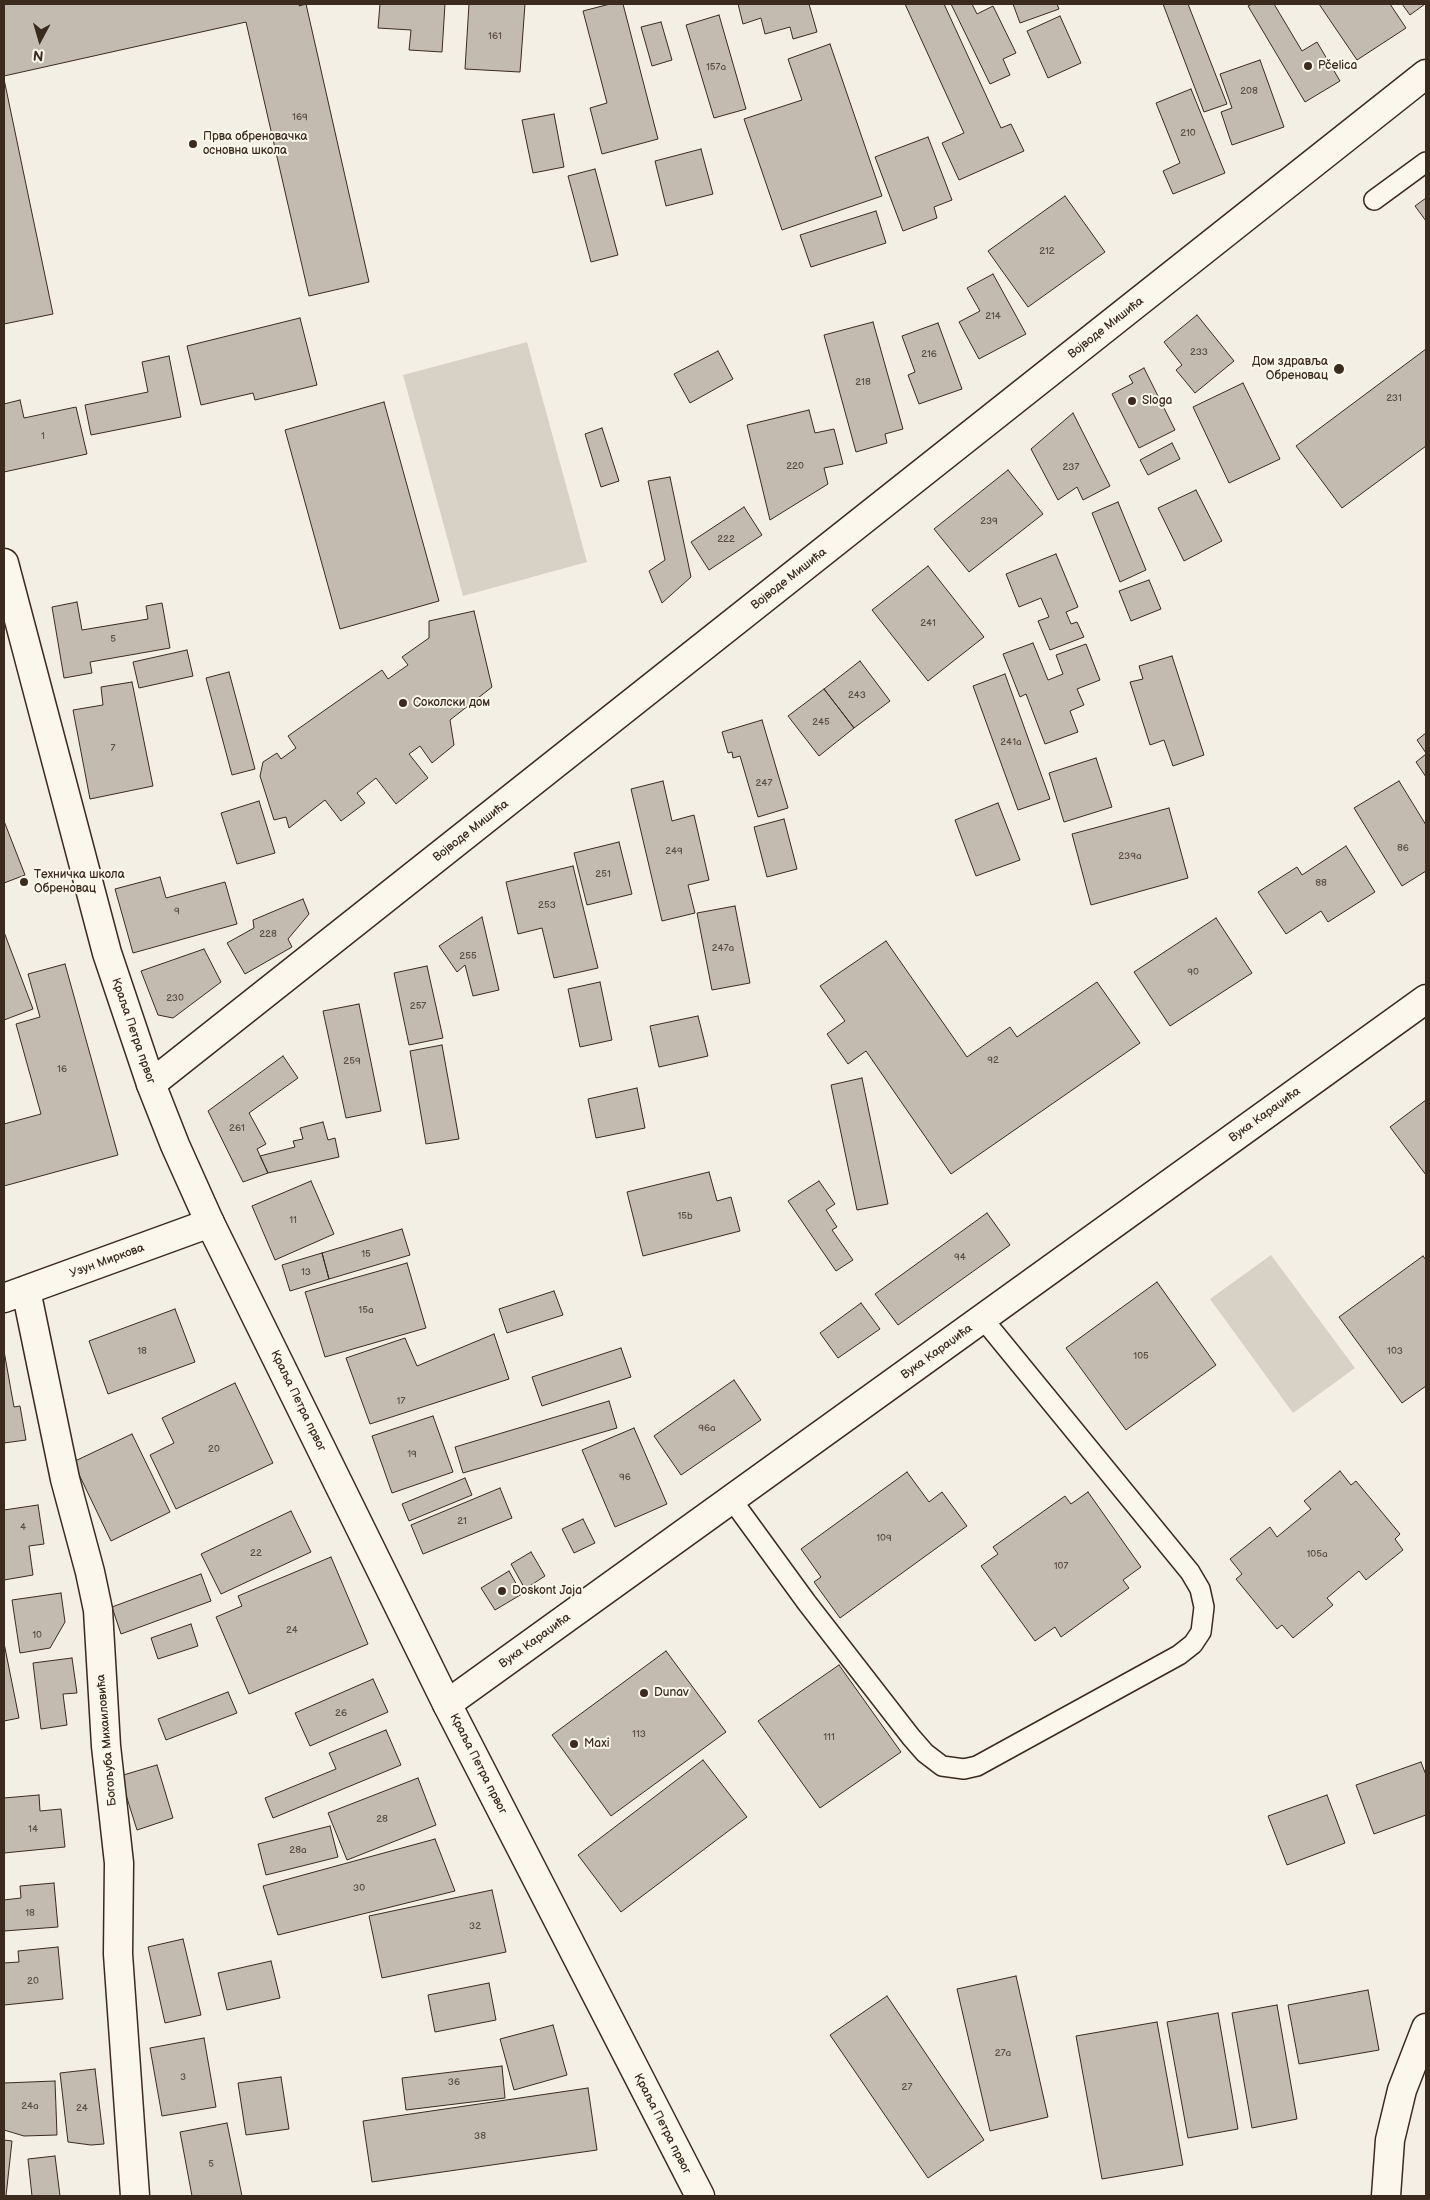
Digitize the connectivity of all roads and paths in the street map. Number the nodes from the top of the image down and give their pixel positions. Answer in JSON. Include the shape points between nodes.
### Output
{"nodes":[{"id":1,"x":1426,"y":74,"type":"edge"},
{"id":2,"x":1426,"y":162,"type":"edge"},
{"id":3,"x":1374,"y":200,"type":"dead end"},
{"id":4,"x":4,"y":563,"type":"edge"},
{"id":5,"x":1426,"y":1000,"type":"edge"},
{"id":6,"x":151,"y":1084,"type":"junction"},
{"id":7,"x":210,"y":1223,"type":"junction"},
{"id":8,"x":15,"y":1294,"type":"edge"},
{"id":9,"x":983,"y":1319,"type":"junction"},
{"id":10,"x":732,"y":1500,"type":"junction"},
{"id":11,"x":447,"y":1704,"type":"junction"},
{"id":12,"x":1426,"y":2028,"type":"edge"},
{"id":13,"x":135,"y":2196,"type":"edge"},
{"id":14,"x":700,"y":2196,"type":"edge"},
{"id":15,"x":1386,"y":2196,"type":"edge"}],
"edges":[{"from":1,"to":6,"type":"street","name":"Војводе Мишића"},
{"from":2,"to":3,"type":"lane"},
{"from":4,"to":6,"type":"street","name":"Краља Петра првог","via":[[89,891],[121,1001]]},
{"from":5,"to":9,"type":"street","name":"Вука Караџића"},
{"from":6,"to":7,"type":"street","name":"Краља Петра првог"},
{"from":7,"to":8,"type":"street","name":"Узун Миркова"},
{"from":7,"to":11,"type":"street","name":"Краља Петра првог"},
{"from":8,"to":13,"type":"street","name":"Богољуба Михаиловића","via":[[98,1610],[106,1746],[118,1863],[118,1954]]},
{"from":9,"to":10,"type":"street","name":"Вука Караџића"},
{"from":9,"to":10,"type":"lane","via":[[1190,1572],[1200,1589],[1204,1614],[1202,1632],[1179,1656],[977,1766],[964,1769],[942,1766],[911,1737]]},
{"from":10,"to":11,"type":"street","name":"Вука Караџића"},
{"from":11,"to":14,"type":"street","name":"Краља Петра првог"},
{"from":12,"to":15,"type":"street","via":[[1402,2090],[1390,2140]]}]}
